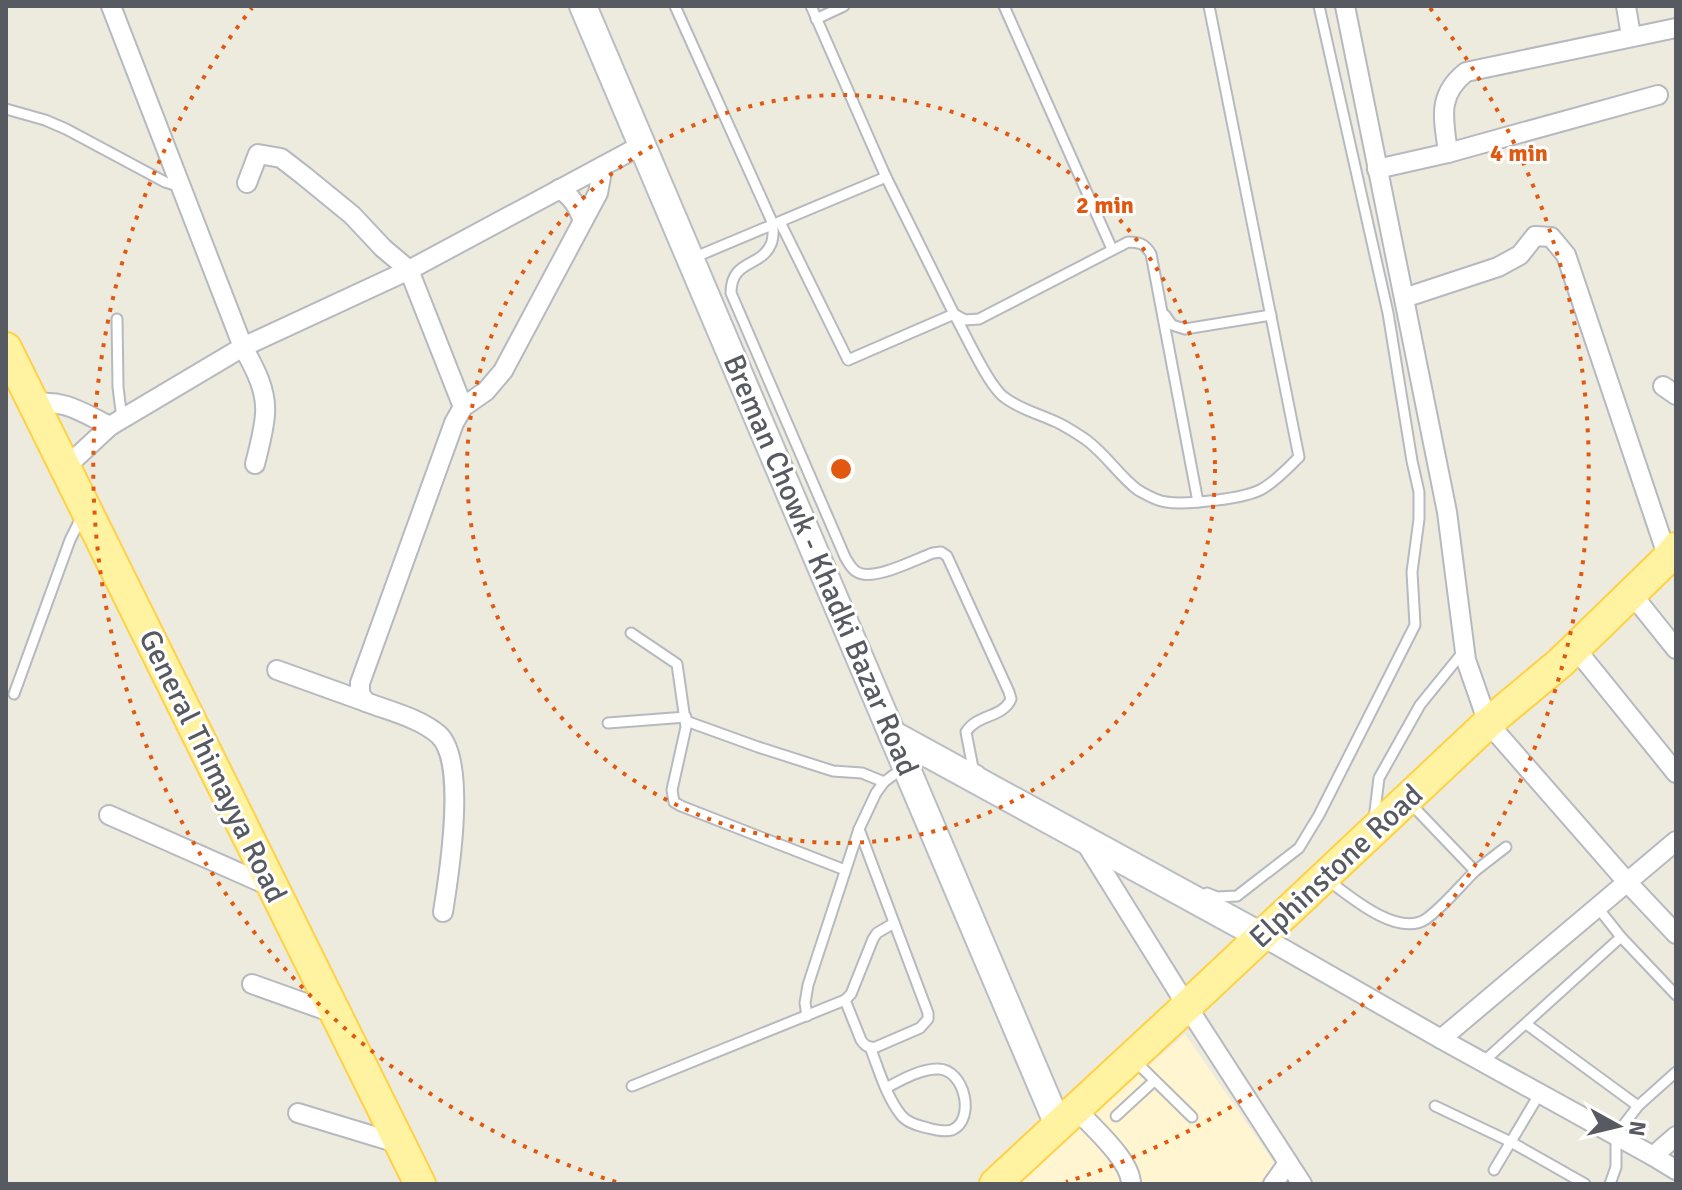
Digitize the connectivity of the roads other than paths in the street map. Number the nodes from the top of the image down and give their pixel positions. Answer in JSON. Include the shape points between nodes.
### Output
{"nodes":[{"id":1,"x":111,"y":6,"type":"edge"},
{"id":2,"x":583,"y":6,"type":"edge"},
{"id":3,"x":675,"y":6,"type":"edge"},
{"id":4,"x":811,"y":6,"type":"edge"},
{"id":5,"x":844,"y":6,"type":"edge"},
{"id":6,"x":1004,"y":6,"type":"edge"},
{"id":7,"x":1209,"y":6,"type":"edge"},
{"id":8,"x":1319,"y":6,"type":"edge"},
{"id":9,"x":1345,"y":6,"type":"edge"},
{"id":10,"x":1626,"y":6,"type":"edge"},
{"id":11,"x":816,"y":19,"type":"junction"},
{"id":12,"x":1676,"y":28,"type":"edge"},
{"id":13,"x":1631,"y":36,"type":"junction"},
{"id":14,"x":1658,"y":95,"type":"dead end"},
{"id":15,"x":6,"y":109,"type":"edge"},
{"id":16,"x":642,"y":145,"type":"junction"},
{"id":17,"x":1448,"y":153,"type":"junction"},
{"id":18,"x":603,"y":166,"type":"junction"},
{"id":19,"x":1377,"y":169,"type":"junction"},
{"id":20,"x":886,"y":177,"type":"junction"},
{"id":21,"x":247,"y":183,"type":"dead end"},
{"id":22,"x":181,"y":187,"type":"junction"},
{"id":23,"x":559,"y":189,"type":"junction"},
{"id":24,"x":583,"y":221,"type":"junction"},
{"id":25,"x":777,"y":223,"type":"junction"},
{"id":26,"x":1112,"y":249,"type":"junction"},
{"id":27,"x":690,"y":259,"type":"junction"},
{"id":28,"x":409,"y":270,"type":"junction"},
{"id":29,"x":1404,"y":298,"type":"junction"},
{"id":30,"x":1163,"y":312,"type":"junction"},
{"id":31,"x":954,"y":314,"type":"junction"},
{"id":32,"x":1271,"y":315,"type":"junction"},
{"id":33,"x":117,"y":319,"type":"dead end"},
{"id":34,"x":243,"y":347,"type":"junction"},
{"id":35,"x":9,"y":361,"type":"edge"},
{"id":36,"x":32,"y":404,"type":"junction"},
{"id":37,"x":463,"y":407,"type":"junction"},
{"id":38,"x":116,"y":422,"type":"junction"},
{"id":39,"x":255,"y":464,"type":"dead end"},
{"id":40,"x":66,"y":467,"type":"junction"},
{"id":41,"x":1198,"y":502,"type":"junction"},
{"id":42,"x":86,"y":508,"type":"junction"},
{"id":43,"x":1673,"y":558,"type":"edge"},
{"id":44,"x":1631,"y":593,"type":"junction"},
{"id":45,"x":631,"y":633,"type":"dead end"},
{"id":46,"x":1575,"y":648,"type":"junction"},
{"id":47,"x":1676,"y":649,"type":"edge"},
{"id":48,"x":1465,"y":650,"type":"junction"},
{"id":49,"x":277,"y":670,"type":"dead end"},
{"id":50,"x":14,"y":694,"type":"dead end"},
{"id":51,"x":366,"y":702,"type":"junction"},
{"id":52,"x":686,"y":719,"type":"junction"},
{"id":53,"x":608,"y":723,"type":"dead end"},
{"id":54,"x":1488,"y":723,"type":"junction"},
{"id":55,"x":892,"y":734,"type":"junction"},
{"id":56,"x":906,"y":766,"type":"junction"},
{"id":57,"x":1676,"y":773,"type":"edge"},
{"id":58,"x":884,"y":782,"type":"junction"},
{"id":59,"x":1407,"y":800,"type":"junction"},
{"id":60,"x":109,"y":815,"type":"dead end"},
{"id":61,"x":859,"y":829,"type":"junction"},
{"id":62,"x":1373,"y":832,"type":"junction"},
{"id":63,"x":1083,"y":839,"type":"junction"},
{"id":64,"x":1676,"y":841,"type":"edge"},
{"id":65,"x":1506,"y":847,"type":"dead end"},
{"id":66,"x":1130,"y":852,"type":"dead end"},
{"id":67,"x":845,"y":870,"type":"junction"},
{"id":68,"x":1475,"y":871,"type":"junction"},
{"id":69,"x":1325,"y":877,"type":"junction"},
{"id":70,"x":1628,"y":883,"type":"junction"},
{"id":71,"x":274,"y":888,"type":"junction"},
{"id":72,"x":1198,"y":889,"type":"dead end"},
{"id":73,"x":1598,"y":908,"type":"junction"},
{"id":74,"x":443,"y":912,"type":"dead end"},
{"id":75,"x":894,"y":923,"type":"junction"},
{"id":76,"x":1676,"y":934,"type":"edge"},
{"id":77,"x":1261,"y":936,"type":"junction"},
{"id":78,"x":1621,"y":937,"type":"junction"},
{"id":79,"x":252,"y":984,"type":"dead end"},
{"id":80,"x":1676,"y":995,"type":"edge"},
{"id":81,"x":845,"y":1000,"type":"junction"},
{"id":82,"x":1187,"y":1006,"type":"junction"},
{"id":83,"x":336,"y":1014,"type":"junction"},
{"id":84,"x":807,"y":1016,"type":"junction"},
{"id":85,"x":1526,"y":1024,"type":"junction"},
{"id":86,"x":1441,"y":1039,"type":"junction"},
{"id":87,"x":870,"y":1047,"type":"junction"},
{"id":88,"x":1132,"y":1058,"type":"junction"},
{"id":89,"x":1483,"y":1062,"type":"junction"},
{"id":90,"x":1676,"y":1072,"type":"edge"},
{"id":91,"x":1154,"y":1081,"type":"junction"},
{"id":92,"x":632,"y":1086,"type":"dead end"},
{"id":93,"x":886,"y":1088,"type":"junction"},
{"id":94,"x":1540,"y":1093,"type":"junction"},
{"id":95,"x":1435,"y":1106,"type":"dead end"},
{"id":96,"x":1638,"y":1106,"type":"junction"},
{"id":97,"x":298,"y":1113,"type":"dead end"},
{"id":98,"x":1116,"y":1116,"type":"dead end"},
{"id":99,"x":1067,"y":1117,"type":"junction"},
{"id":100,"x":1192,"y":1117,"type":"dead end"},
{"id":101,"x":1616,"y":1135,"type":"junction"},
{"id":102,"x":1676,"y":1136,"type":"edge"},
{"id":103,"x":1511,"y":1142,"type":"junction"},
{"id":104,"x":400,"y":1144,"type":"junction"},
{"id":105,"x":1653,"y":1156,"type":"junction"},
{"id":106,"x":1288,"y":1163,"type":"junction"},
{"id":107,"x":1494,"y":1170,"type":"dead end"},
{"id":108,"x":1676,"y":1170,"type":"edge"},
{"id":109,"x":1010,"y":1179,"type":"edge"},
{"id":110,"x":420,"y":1184,"type":"edge"},
{"id":111,"x":1131,"y":1184,"type":"edge"},
{"id":112,"x":1273,"y":1184,"type":"edge"},
{"id":113,"x":1302,"y":1184,"type":"edge"},
{"id":114,"x":1585,"y":1184,"type":"edge"},
{"id":115,"x":1610,"y":1184,"type":"edge"}],
"edges":[{"from":1,"to":22,"type":"street"},
{"from":2,"to":16,"type":"main road","name":"Breman Chowk - Khadki Bazar Road"},
{"from":3,"to":25,"type":"lane"},
{"from":4,"to":11,"type":"lane"},
{"from":5,"to":11,"type":"lane"},
{"from":6,"to":26,"type":"lane"},
{"from":7,"to":32,"type":"lane"},
{"from":8,"to":72,"type":"lane","via":[[1388,313],[1419,492],[1412,572],[1415,625],[1299,848],[1237,896],[1217,897]]},
{"from":9,"to":19,"type":"street"},
{"from":10,"to":13,"type":"street"},
{"from":11,"to":20,"type":"lane"},
{"from":12,"to":13,"type":"street"},
{"from":13,"to":17,"type":"street","via":[[1466,72],[1447,93],[1443,110]]},
{"from":14,"to":17,"type":"street"},
{"from":15,"to":22,"type":"lane","via":[[66,129]]},
{"from":16,"to":18,"type":"street"},
{"from":16,"to":27,"type":"main road","name":"Breman Chowk - Khadki Bazar Road"},
{"from":17,"to":19,"type":"street"},
{"from":18,"to":23,"type":"street"},
{"from":18,"to":24,"type":"street","via":[[598,193]]},
{"from":19,"to":29,"type":"street"},
{"from":20,"to":25,"type":"lane"},
{"from":20,"to":31,"type":"lane"},
{"from":21,"to":28,"type":"street","via":[[258,154],[281,158]]},
{"from":22,"to":34,"type":"street"},
{"from":23,"to":24,"type":"street","via":[[568,194]]},
{"from":23,"to":28,"type":"street"},
{"from":24,"to":37,"type":"street","via":[[503,371]]},
{"from":25,"to":27,"type":"lane"},
{"from":25,"to":31,"type":"lane","via":[[848,360]]},
{"from":25,"to":66,"type":"lane","via":[[768,249],[734,274],[731,293],[845,557],[859,574],[868,576],[933,553],[947,556],[1011,699],[966,732],[973,768]]},
{"from":26,"to":30,"type":"lane","via":[[1128,242],[1146,246]]},
{"from":26,"to":31,"type":"lane","via":[[979,319]]},
{"from":27,"to":55,"type":"main road","name":"Breman Chowk - Khadki Bazar Road"},
{"from":28,"to":34,"type":"street"},
{"from":28,"to":37,"type":"street"},
{"from":29,"to":43,"type":"street","via":[[1498,267],[1520,255],[1535,236],[1551,237],[1566,255]]},
{"from":29,"to":48,"type":"street","via":[[1447,512]]},
{"from":30,"to":32,"type":"lane","via":[[1172,325],[1185,329]]},
{"from":30,"to":41,"type":"lane"},
{"from":31,"to":41,"type":"lane","via":[[1002,396],[1085,439],[1153,499]]},
{"from":32,"to":41,"type":"lane","via":[[1299,457],[1261,489]]},
{"from":33,"to":38,"type":"lane"},
{"from":34,"to":38,"type":"street"},
{"from":34,"to":39,"type":"street","via":[[256,370],[265,413]]},
{"from":35,"to":36,"type":"main road","name":"General Thimayya Road"},
{"from":36,"to":38,"type":"street","via":[[62,403]]},
{"from":36,"to":40,"type":"main road","name":"General Thimayya Road"},
{"from":37,"to":51,"type":"street","via":[[360,683]]},
{"from":38,"to":40,"type":"street"},
{"from":40,"to":42,"type":"main road","name":"General Thimayya Road"},
{"from":42,"to":50,"type":"lane"},
{"from":42,"to":71,"type":"main road","name":"General Thimayya Road"},
{"from":43,"to":44,"type":"main road","name":"Elphinstone Road"},
{"from":44,"to":46,"type":"main road","name":"Elphinstone Road"},
{"from":44,"to":47,"type":"street"},
{"from":45,"to":52,"type":"lane","via":[[677,664]]},
{"from":46,"to":54,"type":"main road","name":"Elphinstone Road"},
{"from":46,"to":57,"type":"street"},
{"from":48,"to":54,"type":"street"},
{"from":48,"to":62,"type":"lane","via":[[1420,705],[1379,778]]},
{"from":49,"to":51,"type":"street"},
{"from":51,"to":74,"type":"street","via":[[429,726],[450,752],[452,855]]},
{"from":52,"to":53,"type":"lane"},
{"from":52,"to":58,"type":"lane","via":[[833,771],[862,773]]},
{"from":52,"to":67,"type":"lane","via":[[674,802]]},
{"from":54,"to":59,"type":"main road","name":"Elphinstone Road"},
{"from":54,"to":70,"type":"street"},
{"from":55,"to":56,"type":"main road","name":"Breman Chowk - Khadki Bazar Road"},
{"from":55,"to":63,"type":"main road"},
{"from":56,"to":58,"type":"lane"},
{"from":56,"to":99,"type":"main road","name":"Breman Chowk - Khadki Bazar Road"},
{"from":58,"to":61,"type":"lane"},
{"from":59,"to":62,"type":"main road","name":"Elphinstone Road"},
{"from":59,"to":68,"type":"lane"},
{"from":60,"to":71,"type":"street"},
{"from":61,"to":67,"type":"lane"},
{"from":61,"to":75,"type":"lane"},
{"from":62,"to":69,"type":"main road","name":"Elphinstone Road"},
{"from":63,"to":77,"type":"main road"},
{"from":63,"to":82,"type":"street"},
{"from":64,"to":70,"type":"street"},
{"from":65,"to":68,"type":"lane"},
{"from":67,"to":84,"type":"lane","via":[[808,985]]},
{"from":68,"to":69,"type":"lane","via":[[1424,920],[1412,925],[1364,908]]},
{"from":69,"to":77,"type":"main road","name":"Elphinstone Road"},
{"from":70,"to":73,"type":"street"},
{"from":70,"to":76,"type":"street"},
{"from":71,"to":83,"type":"main road","name":"General Thimayya Road"},
{"from":73,"to":78,"type":"lane"},
{"from":73,"to":86,"type":"street"},
{"from":75,"to":81,"type":"lane","via":[[873,939]]},
{"from":75,"to":87,"type":"lane","via":[[928,1019],[920,1028]]},
{"from":77,"to":82,"type":"main road","name":"Elphinstone Road"},
{"from":77,"to":86,"type":"street"},
{"from":78,"to":80,"type":"lane"},
{"from":78,"to":85,"type":"lane"},
{"from":79,"to":83,"type":"street"},
{"from":81,"to":84,"type":"lane"},
{"from":81,"to":87,"type":"lane","via":[[861,1040]]},
{"from":82,"to":88,"type":"main road","name":"Elphinstone Road"},
{"from":82,"to":106,"type":"street"},
{"from":83,"to":104,"type":"main road","name":"General Thimayya Road"},
{"from":84,"to":92,"type":"lane"},
{"from":85,"to":89,"type":"lane"},
{"from":85,"to":96,"type":"lane"},
{"from":86,"to":89,"type":"street"},
{"from":87,"to":93,"type":"lane"},
{"from":88,"to":91,"type":"lane"},
{"from":88,"to":99,"type":"main road","name":"Elphinstone Road"},
{"from":89,"to":94,"type":"street"},
{"from":90,"to":96,"type":"lane"},
{"from":91,"to":98,"type":"lane"},
{"from":91,"to":100,"type":"lane"},
{"from":93,"to":93,"type":"lane","via":[[902,1117],[916,1125],[948,1131],[963,1118],[966,1099],[949,1071],[936,1069]]},
{"from":94,"to":101,"type":"street"},
{"from":94,"to":103,"type":"lane"},
{"from":95,"to":103,"type":"lane"},
{"from":96,"to":101,"type":"lane"},
{"from":97,"to":104,"type":"street"},
{"from":99,"to":109,"type":"main road","name":"Elphinstone Road"},
{"from":99,"to":111,"type":"street","via":[[1120,1158]]},
{"from":101,"to":105,"type":"street"},
{"from":101,"to":115,"type":"lane"},
{"from":102,"to":105,"type":"street"},
{"from":103,"to":107,"type":"lane"},
{"from":103,"to":114,"type":"lane"},
{"from":104,"to":110,"type":"main road","name":"General Thimayya Road"},
{"from":105,"to":108,"type":"street"},
{"from":106,"to":112,"type":"street"},
{"from":106,"to":113,"type":"street"}]}
